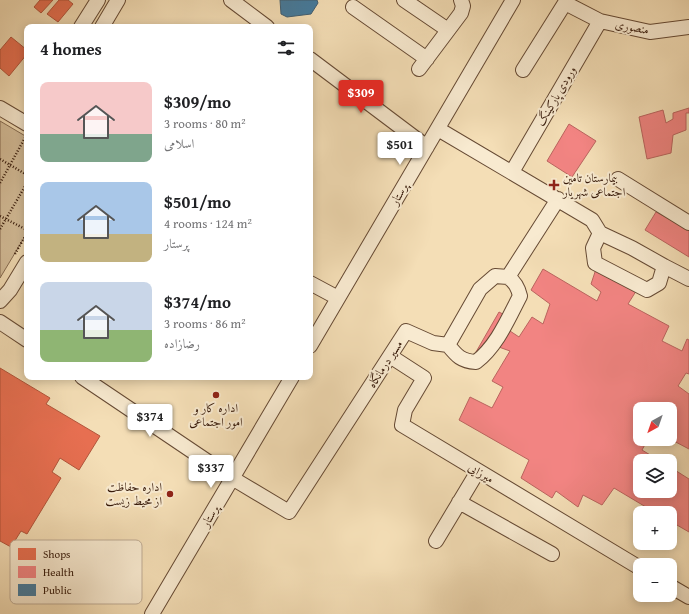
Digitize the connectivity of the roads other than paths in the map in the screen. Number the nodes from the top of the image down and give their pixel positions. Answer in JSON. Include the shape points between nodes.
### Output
{"nodes":[{"id":1,"x":98,"y":0,"type":"edge"},
{"id":2,"x":118,"y":0,"type":"edge"},
{"id":3,"x":231,"y":0,"type":"edge"},
{"id":4,"x":404,"y":0,"type":"edge"},
{"id":5,"x":461,"y":0,"type":"edge"},
{"id":6,"x":513,"y":0,"type":"edge"},
{"id":7,"x":566,"y":1,"type":"edge"},
{"id":8,"x":352,"y":7,"type":"dead end"},
{"id":9,"x":600,"y":21,"type":"junction"},
{"id":10,"x":83,"y":24,"type":"edge"},
{"id":11,"x":104,"y":24,"type":"edge"},
{"id":12,"x":263,"y":24,"type":"edge"},
{"id":13,"x":689,"y":27,"type":"edge"},
{"id":14,"x":448,"y":30,"type":"junction"},
{"id":15,"x":313,"y":61,"type":"edge"},
{"id":16,"x":523,"y":70,"type":"dead end"},
{"id":17,"x":0,"y":108,"type":"edge"},
{"id":18,"x":24,"y":118,"type":"edge"},
{"id":19,"x":438,"y":129,"type":"junction"},
{"id":20,"x":427,"y":147,"type":"junction"},
{"id":21,"x":512,"y":172,"type":"junction"},
{"id":22,"x":618,"y":180,"type":"dead end"},
{"id":23,"x":558,"y":199,"type":"junction"},
{"id":24,"x":689,"y":222,"type":"edge"},
{"id":25,"x":600,"y":233,"type":"junction"},
{"id":26,"x":664,"y":266,"type":"junction"},
{"id":27,"x":24,"y":267,"type":"edge"},
{"id":28,"x":508,"y":277,"type":"junction"},
{"id":29,"x":689,"y":278,"type":"edge"},
{"id":30,"x":313,"y":285,"type":"edge"},
{"id":31,"x":338,"y":298,"type":"junction"},
{"id":32,"x":0,"y":301,"type":"edge"},
{"id":33,"x":0,"y":322,"type":"edge"},
{"id":34,"x":24,"y":338,"type":"edge"},
{"id":35,"x":313,"y":341,"type":"edge"},
{"id":36,"x":448,"y":345,"type":"junction"},
{"id":37,"x":390,"y":356,"type":"junction"},
{"id":38,"x":86,"y":380,"type":"edge"},
{"id":39,"x":290,"y":380,"type":"edge"},
{"id":40,"x":478,"y":471,"type":"junction"},
{"id":41,"x":232,"y":478,"type":"junction"},
{"id":42,"x":459,"y":502,"type":"junction"},
{"id":43,"x":436,"y":541,"type":"dead end"},
{"id":44,"x":552,"y":554,"type":"dead end"},
{"id":45,"x":633,"y":564,"type":"edge"},
{"id":46,"x":677,"y":590,"type":"edge"},
{"id":47,"x":689,"y":597,"type":"edge"},
{"id":48,"x":152,"y":614,"type":"edge"}],
"edges":[{"from":1,"to":10,"type":"street"},
{"from":2,"to":11,"type":"street"},
{"from":3,"to":12,"type":"street"},
{"from":4,"to":14,"type":"street"},
{"from":5,"to":14,"type":"street","via":[[462,13]]},
{"from":6,"to":19,"type":"street","name":"پرستار"},
{"from":7,"to":9,"type":"street","name":"منصوری"},
{"from":7,"to":16,"type":"street"},
{"from":8,"to":14,"type":"street","via":[[423,64]]},
{"from":9,"to":13,"type":"street","name":"منصوری","via":[[650,32]]},
{"from":9,"to":21,"type":"street","name":"ورودی پارکینگ"},
{"from":15,"to":20,"type":"street"},
{"from":17,"to":18,"type":"street"},
{"from":19,"to":20,"type":"street","name":"پرستار"},
{"from":19,"to":21,"type":"street"},
{"from":20,"to":31,"type":"street","name":"پرستار"},
{"from":21,"to":23,"type":"street"},
{"from":22,"to":24,"type":"street"},
{"from":23,"to":25,"type":"street","via":[[592,220]]},
{"from":23,"to":28,"type":"street"},
{"from":25,"to":26,"type":"street"},
{"from":25,"to":26,"type":"street","via":[[593,248],[595,263],[647,290],[659,284]]},
{"from":26,"to":29,"type":"street"},
{"from":27,"to":32,"type":"street"},
{"from":28,"to":36,"type":"street","via":[[495,276],[480,289]]},
{"from":28,"to":36,"type":"street","via":[[514,281],[520,296],[493,346],[476,362],[469,362],[460,358]]},
{"from":30,"to":31,"type":"street"},
{"from":31,"to":35,"type":"street","name":"پرستار"},
{"from":33,"to":34,"type":"street"},
{"from":36,"to":37,"type":"street","name":"مسیر درمانگاه","via":[[433,343],[406,331]]},
{"from":37,"to":40,"type":"street","name":"میرزایی","via":[[424,378],[405,410],[402,425]]},
{"from":37,"to":41,"type":"street","name":"مسیر درمانگاه","via":[[289,512]]},
{"from":38,"to":41,"type":"street"},
{"from":39,"to":41,"type":"street","name":"پرستار"},
{"from":40,"to":42,"type":"street"},
{"from":40,"to":45,"type":"street","name":"میرزایی"},
{"from":41,"to":48,"type":"street","name":"پرستار"},
{"from":42,"to":43,"type":"street"},
{"from":42,"to":44,"type":"street"},
{"from":46,"to":47,"type":"street"}]}
